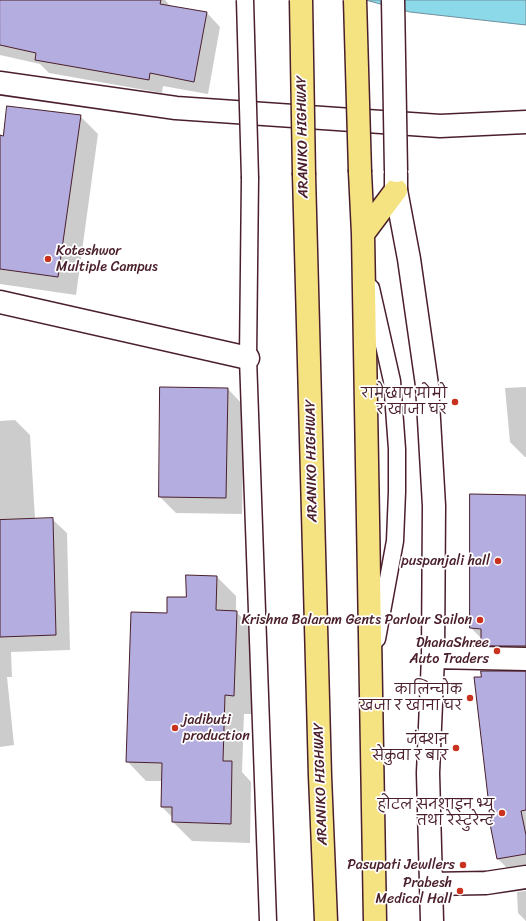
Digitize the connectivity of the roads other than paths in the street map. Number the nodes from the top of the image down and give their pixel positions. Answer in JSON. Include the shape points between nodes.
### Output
{"nodes":[{"id":1,"x":245,"y":0,"type":"edge"},
{"id":2,"x":301,"y":0,"type":"edge"},
{"id":3,"x":356,"y":0,"type":"edge"},
{"id":4,"x":393,"y":0,"type":"edge"},
{"id":5,"x":0,"y":83,"type":"edge"},
{"id":6,"x":526,"y":122,"type":"edge"},
{"id":7,"x":396,"y":180,"type":"junction"},
{"id":8,"x":363,"y":244,"type":"junction"},
{"id":9,"x":0,"y":302,"type":"edge"},
{"id":10,"x":248,"y":358,"type":"junction"},
{"id":11,"x":433,"y":657,"type":"junction"},
{"id":12,"x":526,"y":659,"type":"edge"},
{"id":13,"x":371,"y":673,"type":"junction"},
{"id":14,"x":526,"y":877,"type":"edge"},
{"id":15,"x":430,"y":884,"type":"junction"},
{"id":16,"x":268,"y":921,"type":"edge"},
{"id":17,"x":326,"y":921,"type":"edge"},
{"id":18,"x":375,"y":921,"type":"edge"},
{"id":19,"x":432,"y":921,"type":"edge"}],
"edges":[{"from":1,"to":10,"type":"lane","bridge":true,"via":[[250,178]]},
{"from":2,"to":17,"type":"highway","name":"ARANIKO HIGHWAY","bridge":true,"via":[[320,776]]},
{"from":3,"to":8,"type":"highway","bridge":true},
{"from":4,"to":7,"type":"street","bridge":true},
{"from":5,"to":6,"type":"street","via":[[176,108],[440,126]]},
{"from":7,"to":8,"type":"highway"},
{"from":7,"to":11,"type":"street","via":[[427,385],[434,506]]},
{"from":8,"to":13,"type":"highway"},
{"from":8,"to":13,"type":"lane","via":[[392,381],[397,449],[394,541]]},
{"from":9,"to":10,"type":"street"},
{"from":10,"to":16,"type":"lane"},
{"from":11,"to":12,"type":"street"},
{"from":11,"to":15,"type":"street","via":[[428,774]]},
{"from":13,"to":18,"type":"highway"},
{"from":14,"to":15,"type":"street","via":[[486,883]]},
{"from":15,"to":19,"type":"street"}]}
